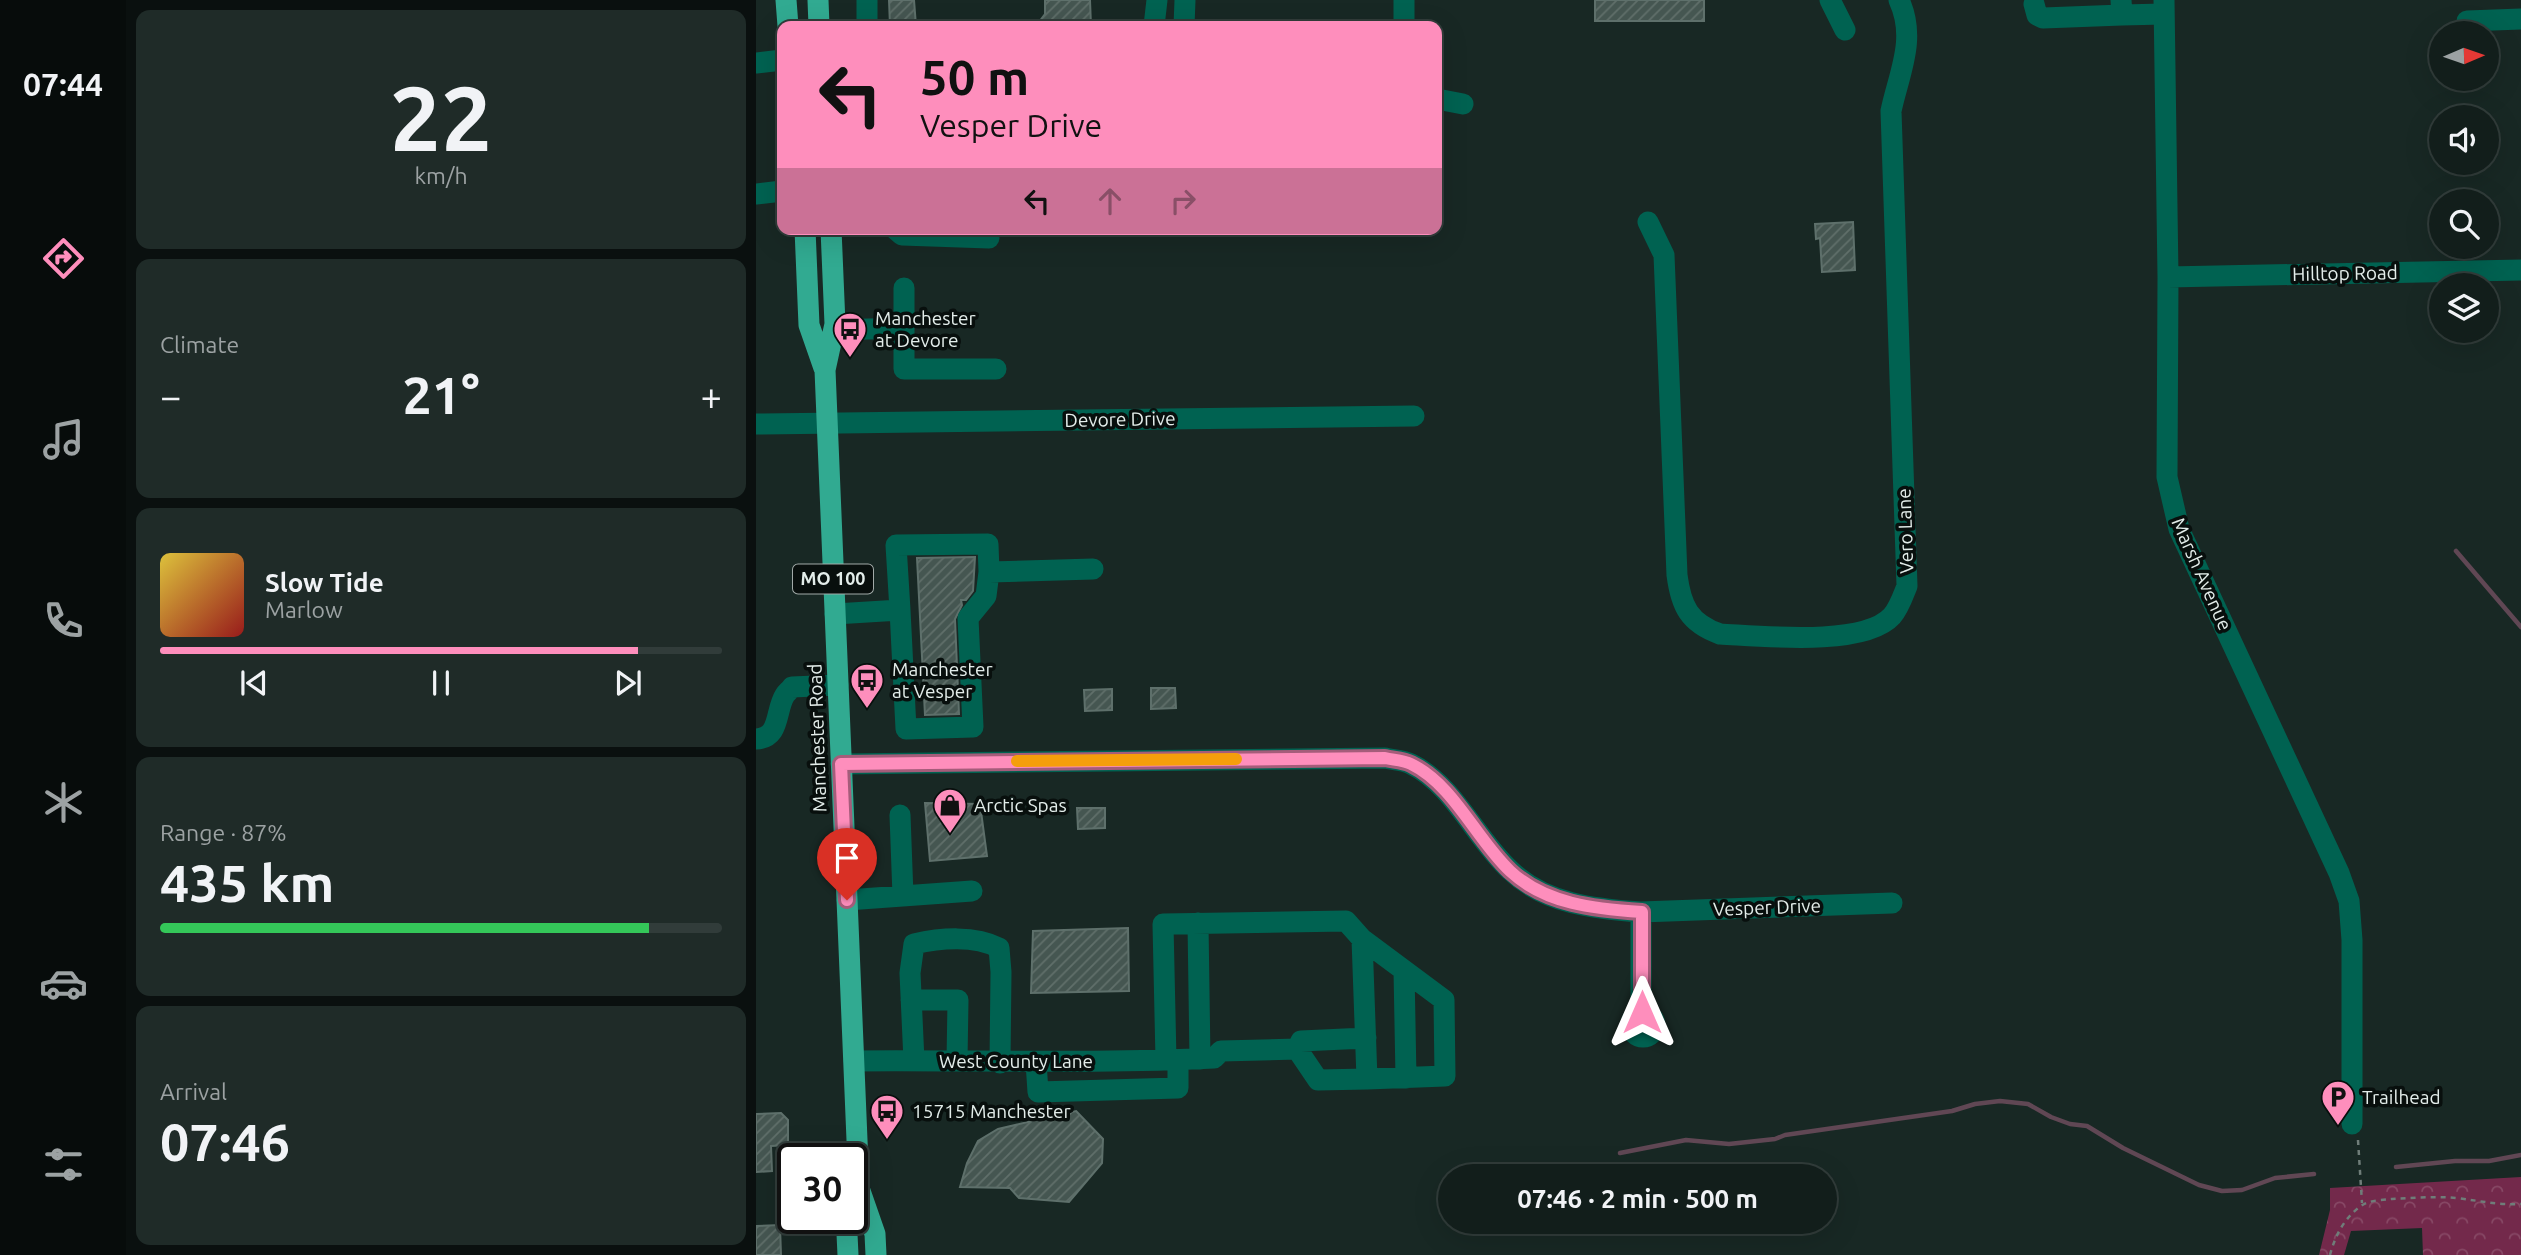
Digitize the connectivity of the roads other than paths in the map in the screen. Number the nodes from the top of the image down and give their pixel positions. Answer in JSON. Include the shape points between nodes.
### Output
{"nodes":[{"id":1,"x":786,"y":0,"type":"edge"},
{"id":2,"x":818,"y":0,"type":"edge"},
{"id":3,"x":867,"y":0,"type":"edge"},
{"id":4,"x":1157,"y":0,"type":"edge"},
{"id":5,"x":1185,"y":0,"type":"edge"},
{"id":6,"x":1404,"y":0,"type":"edge"},
{"id":7,"x":1830,"y":0,"type":"edge"},
{"id":8,"x":1899,"y":0,"type":"edge"},
{"id":9,"x":2034,"y":4,"type":"dead end"},
{"id":10,"x":2164,"y":7,"type":"edge"},
{"id":11,"x":2121,"y":8,"type":"edge"},
{"id":12,"x":2521,"y":19,"type":"edge"},
{"id":13,"x":788,"y":21,"type":"edge"},
{"id":14,"x":819,"y":21,"type":"edge"},
{"id":15,"x":867,"y":21,"type":"edge"},
{"id":16,"x":1155,"y":21,"type":"edge"},
{"id":17,"x":1184,"y":21,"type":"edge"},
{"id":18,"x":1405,"y":21,"type":"edge"},
{"id":19,"x":2467,"y":21,"type":"dead end"},
{"id":20,"x":1845,"y":30,"type":"dead end"},
{"id":21,"x":777,"y":61,"type":"edge"},
{"id":22,"x":756,"y":63,"type":"edge"},
{"id":23,"x":1442,"y":100,"type":"edge"},
{"id":24,"x":1464,"y":104,"type":"dead end"},
{"id":25,"x":777,"y":192,"type":"edge"},
{"id":26,"x":756,"y":194,"type":"edge"},
{"id":27,"x":1648,"y":222,"type":"dead end"},
{"id":28,"x":805,"y":235,"type":"edge"},
{"id":29,"x":830,"y":235,"type":"edge"},
{"id":30,"x":902,"y":235,"type":"edge"},
{"id":31,"x":989,"y":238,"type":"dead end"},
{"id":32,"x":2521,"y":270,"type":"edge"},
{"id":33,"x":2168,"y":277,"type":"junction"},
{"id":34,"x":904,"y":288,"type":"dead end"},
{"id":35,"x":904,"y":328,"type":"junction"},
{"id":36,"x":834,"y":330,"type":"junction"},
{"id":37,"x":996,"y":369,"type":"dead end"},
{"id":38,"x":825,"y":370,"type":"junction"},
{"id":39,"x":1414,"y":416,"type":"dead end"},
{"id":40,"x":827,"y":422,"type":"junction"},
{"id":41,"x":756,"y":424,"type":"edge"},
{"id":42,"x":1093,"y":569,"type":"dead end"},
{"id":43,"x":989,"y":572,"type":"junction"},
{"id":44,"x":900,"y":610,"type":"junction"},
{"id":45,"x":835,"y":614,"type":"junction"},
{"id":46,"x":838,"y":685,"type":"junction"},
{"id":47,"x":756,"y":739,"type":"edge"},
{"id":48,"x":841,"y":764,"type":"junction"},
{"id":49,"x":900,"y":815,"type":"dead end"},
{"id":50,"x":972,"y":891,"type":"dead end"},
{"id":51,"x":903,"y":896,"type":"junction"},
{"id":52,"x":847,"y":900,"type":"junction"},
{"id":53,"x":1892,"y":903,"type":"dead end"},
{"id":54,"x":1642,"y":912,"type":"junction"},
{"id":55,"x":1198,"y":923,"type":"junction"},
{"id":56,"x":1362,"y":939,"type":"junction"},
{"id":57,"x":1404,"y":970,"type":"junction"},
{"id":58,"x":911,"y":1000,"type":"junction"},
{"id":59,"x":1642,"y":1012,"type":"dead end"},
{"id":60,"x":1366,"y":1038,"type":"junction"},
{"id":61,"x":1297,"y":1049,"type":"junction"},
{"id":62,"x":1200,"y":1059,"type":"junction"},
{"id":63,"x":1172,"y":1060,"type":"junction"},
{"id":64,"x":914,"y":1061,"type":"junction"},
{"id":65,"x":957,"y":1061,"type":"junction"},
{"id":66,"x":854,"y":1062,"type":"junction"},
{"id":67,"x":1036,"y":1062,"type":"junction"},
{"id":68,"x":1000,"y":1063,"type":"junction"},
{"id":69,"x":1406,"y":1077,"type":"junction"},
{"id":70,"x":1367,"y":1079,"type":"junction"},
{"id":71,"x":2352,"y":1124,"type":"road end"},
{"id":72,"x":857,"y":1143,"type":"edge"},
{"id":73,"x":868,"y":1214,"type":"edge"},
{"id":74,"x":847,"y":1234,"type":"edge"},
{"id":75,"x":848,"y":1255,"type":"edge"},
{"id":76,"x":876,"y":1255,"type":"edge"}],
"edges":[{"from":1,"to":13,"type":"highway"},
{"from":2,"to":14,"type":"highway"},
{"from":3,"to":15,"type":"street"},
{"from":4,"to":16,"type":"street"},
{"from":5,"to":17,"type":"street"},
{"from":6,"to":18,"type":"street"},
{"from":7,"to":20,"type":"street"},
{"from":8,"to":27,"type":"street","name":"Vero Lane","via":[[1908,42],[1891,111],[1907,586],[1891,617],[1877,627],[1840,637],[1720,634],[1688,613],[1679,595],[1677,575],[1664,255]]},
{"from":9,"to":11,"type":"street","via":[[2043,18]]},
{"from":10,"to":11,"type":"street"},
{"from":10,"to":33,"type":"street","name":"Marsh Avenue"},
{"from":12,"to":19,"type":"street"},
{"from":21,"to":22,"type":"street"},
{"from":23,"to":24,"type":"street"},
{"from":25,"to":26,"type":"street"},
{"from":28,"to":38,"type":"highway","name":"Manchester Road","number":"MO 100","via":[[809,324]]},
{"from":29,"to":36,"type":"highway","name":"Manchester Road","number":"MO 100"},
{"from":30,"to":31,"type":"street"},
{"from":32,"to":33,"type":"street","name":"Hilltop Road"},
{"from":33,"to":71,"type":"street","name":"Marsh Avenue","via":[[2167,477],[2179,529],[2349,901]]},
{"from":34,"to":35,"type":"street"},
{"from":35,"to":36,"type":"street"},
{"from":35,"to":37,"type":"street","via":[[904,369]]},
{"from":36,"to":38,"type":"highway","name":"Manchester Road","number":"MO 100"},
{"from":38,"to":40,"type":"highway","name":"Manchester Road","number":"MO 100"},
{"from":39,"to":40,"type":"street","name":"Devore Drive"},
{"from":40,"to":41,"type":"street","name":"Devore Drive"},
{"from":40,"to":45,"type":"highway","name":"Manchester Road","number":"MO 100"},
{"from":42,"to":43,"type":"street"},
{"from":43,"to":44,"type":"street","via":[[988,544],[896,545]]},
{"from":43,"to":44,"type":"street","via":[[986,596],[968,618],[973,727],[906,729]]},
{"from":44,"to":45,"type":"street"},
{"from":45,"to":46,"type":"highway","name":"Manchester Road","number":"MO 100"},
{"from":46,"to":47,"type":"street","via":[[792,687],[783,697],[774,730]]},
{"from":46,"to":48,"type":"highway","name":"Manchester Road","number":"MO 100"},
{"from":48,"to":52,"type":"highway","name":"Manchester Road","number":"MO 100"},
{"from":48,"to":54,"type":"street","name":"Vesper Drive","via":[[1385,758],[1409,763],[1434,779],[1510,870],[1530,886],[1572,903]]},
{"from":49,"to":51,"type":"street"},
{"from":50,"to":51,"type":"street"},
{"from":51,"to":52,"type":"street"},
{"from":52,"to":66,"type":"highway","name":"Manchester Road","number":"MO 100"},
{"from":53,"to":54,"type":"street","name":"Vesper Drive"},
{"from":54,"to":59,"type":"street"},
{"from":55,"to":56,"type":"street","via":[[1346,921]]},
{"from":55,"to":62,"type":"street"},
{"from":55,"to":63,"type":"street","via":[[1163,924]]},
{"from":56,"to":57,"type":"street"},
{"from":56,"to":60,"type":"street"},
{"from":57,"to":69,"type":"street"},
{"from":57,"to":69,"type":"street","via":[[1444,1000],[1445,1076]]},
{"from":58,"to":64,"type":"street"},
{"from":58,"to":65,"type":"street","via":[[958,1000]]},
{"from":58,"to":68,"type":"street","via":[[914,944],[985,940],[999,948]]},
{"from":60,"to":61,"type":"street","name":"West County Lane","via":[[1301,1041]]},
{"from":60,"to":70,"type":"street"},
{"from":61,"to":62,"type":"street","name":"West County Lane","via":[[1221,1051],[1214,1058]]},
{"from":61,"to":70,"type":"street","via":[[1318,1080]]},
{"from":62,"to":63,"type":"street","name":"West County Lane"},
{"from":63,"to":67,"type":"street","name":"West County Lane"},
{"from":63,"to":67,"type":"street","via":[[1178,1088],[1038,1092]]},
{"from":64,"to":65,"type":"street","name":"West County Lane"},
{"from":64,"to":66,"type":"street","name":"West County Lane"},
{"from":65,"to":68,"type":"street","name":"West County Lane"},
{"from":66,"to":72,"type":"highway","name":"Manchester Road","number":"MO 100"},
{"from":67,"to":68,"type":"street","name":"West County Lane"},
{"from":69,"to":70,"type":"street"},
{"from":73,"to":76,"type":"highway","name":"Manchester Road","number":"MO 100"},
{"from":74,"to":75,"type":"highway","name":"Manchester Road","number":"MO 100"}]}
